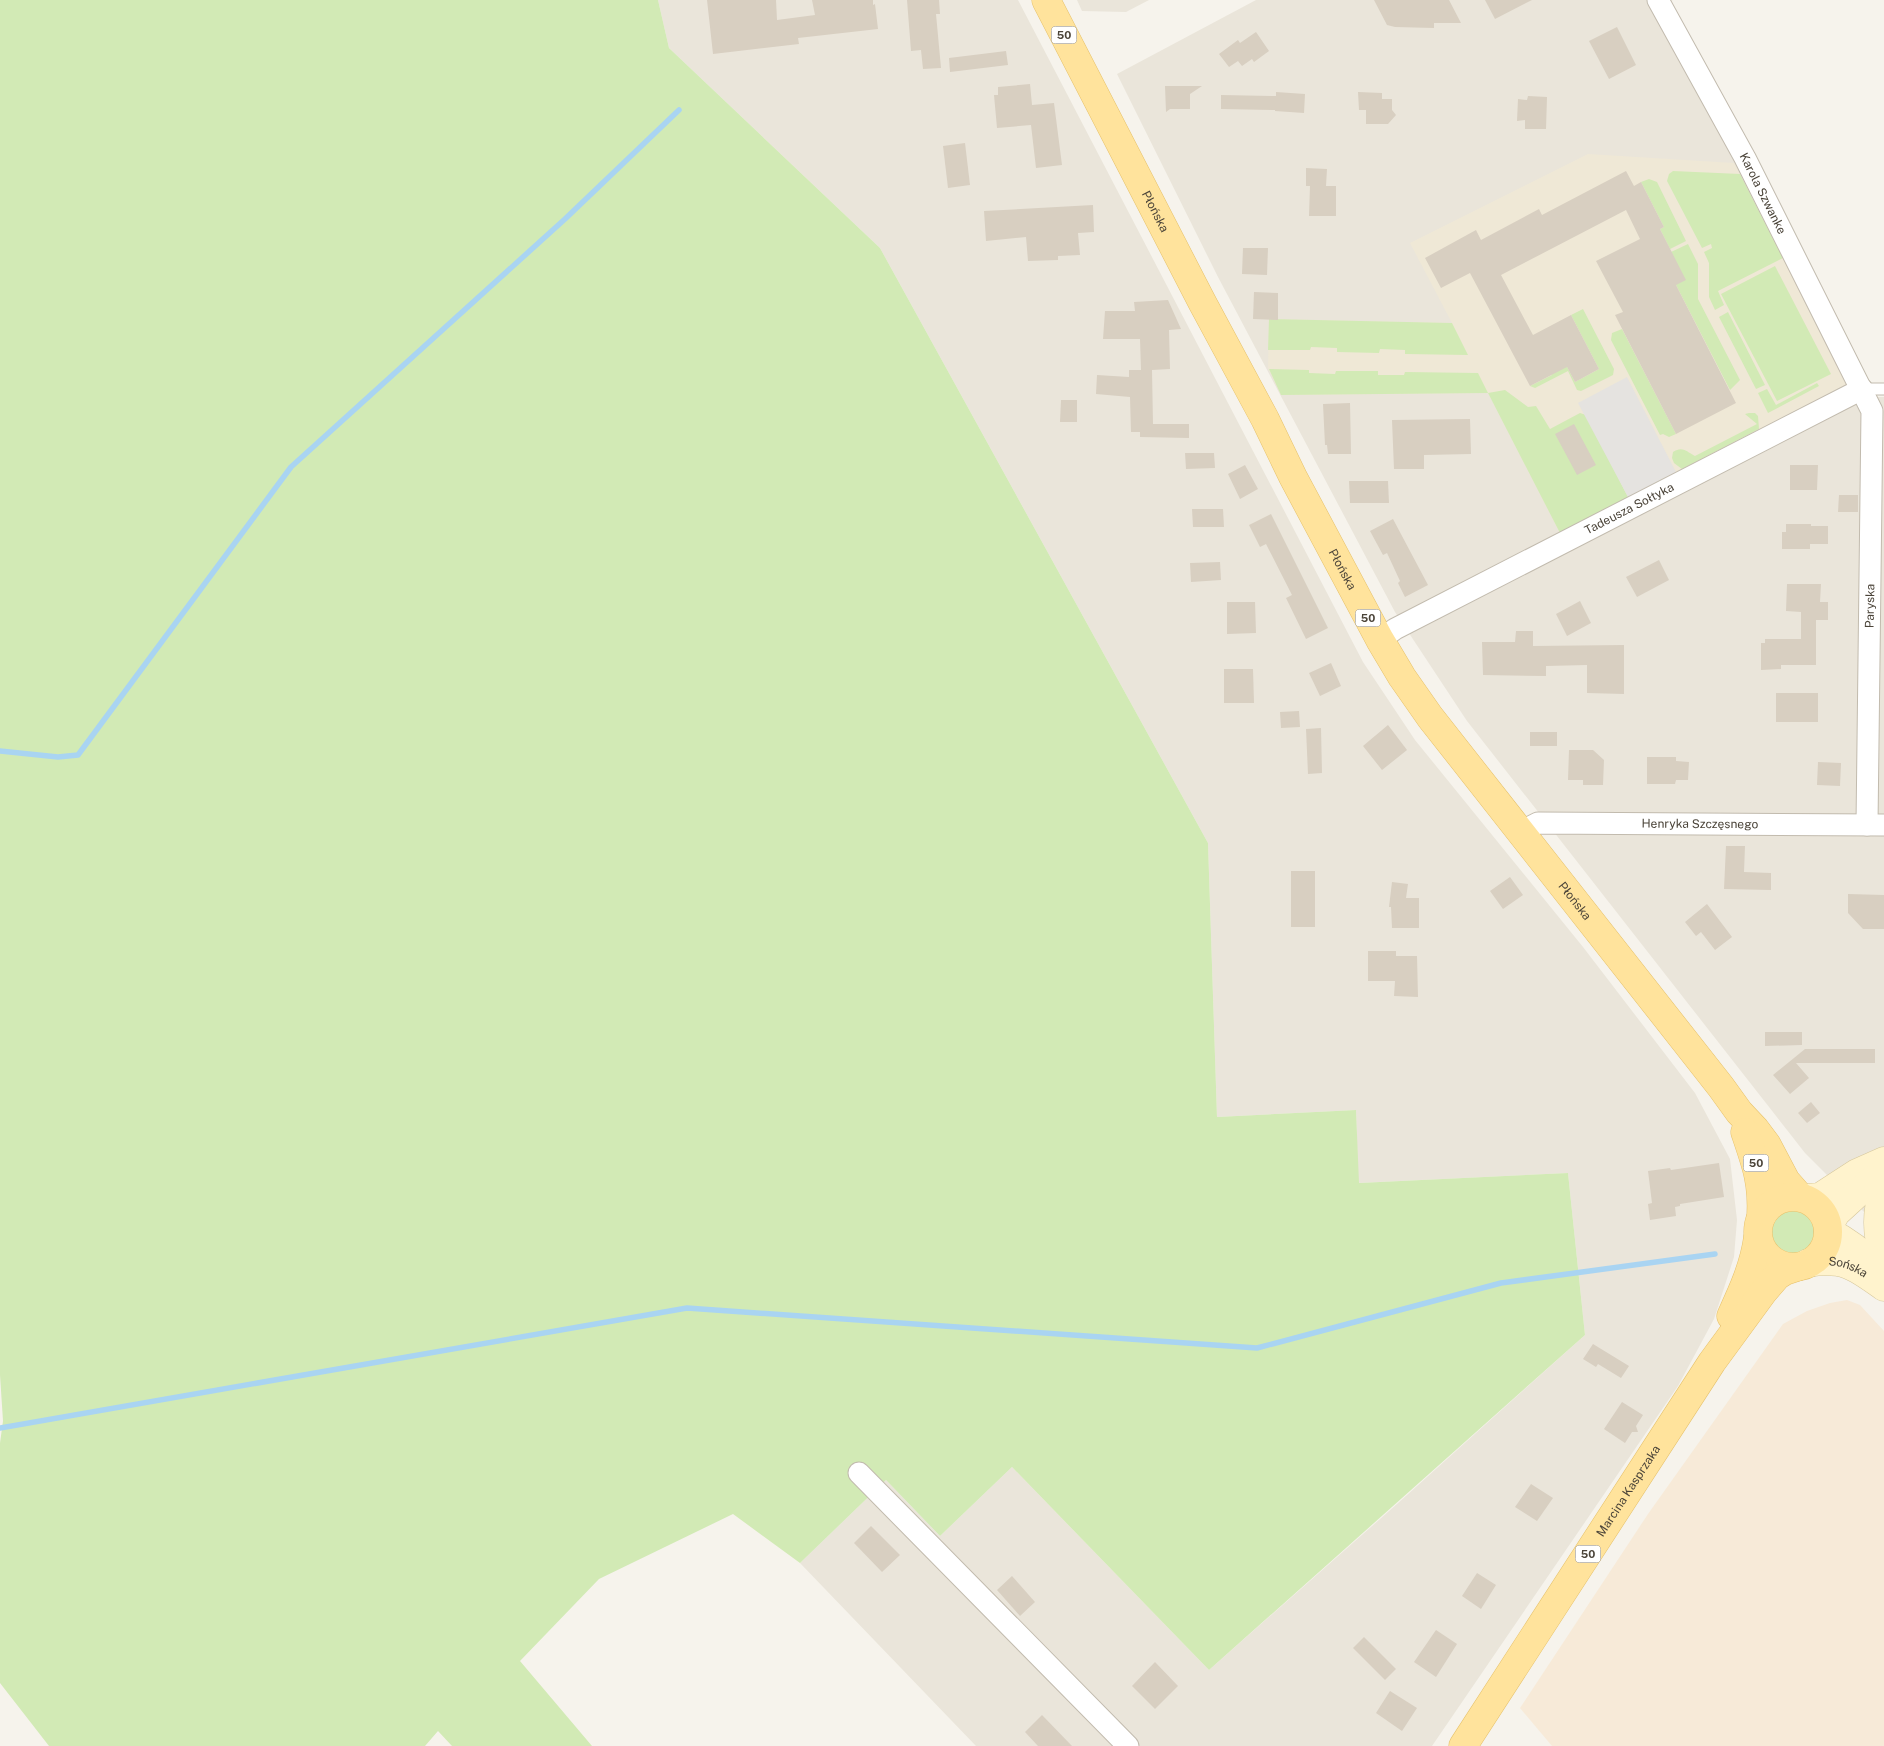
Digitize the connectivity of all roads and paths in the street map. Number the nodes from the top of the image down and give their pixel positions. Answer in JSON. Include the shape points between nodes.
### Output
{"nodes":[{"id":1,"x":1046,"y":0,"type":"edge"},
{"id":2,"x":1658,"y":0,"type":"edge"},
{"id":3,"x":1884,"y":389,"type":"edge"},
{"id":4,"x":1862,"y":390,"type":"junction"},
{"id":5,"x":1877,"y":635,"type":"edge"},
{"id":6,"x":1380,"y":640,"type":"junction"},
{"id":7,"x":1875,"y":825,"type":"edge"},
{"id":8,"x":1520,"y":832,"type":"junction"},
{"id":9,"x":1739,"y":1112,"type":"junction"},
{"id":10,"x":1884,"y":1161,"type":"edge"},
{"id":11,"x":1884,"y":1166,"type":"edge"},
{"id":12,"x":1884,"y":1187,"type":"edge"},
{"id":13,"x":1803,"y":1198,"type":"junction"},
{"id":14,"x":1760,"y":1227,"type":"junction"},
{"id":15,"x":1828,"y":1229,"type":"junction"},
{"id":16,"x":1884,"y":1258,"type":"edge"},
{"id":17,"x":1803,"y":1265,"type":"junction"},
{"id":18,"x":1884,"y":1276,"type":"edge"},
{"id":19,"x":1884,"y":1287,"type":"edge"},
{"id":20,"x":1712,"y":1362,"type":"junction"},
{"id":21,"x":859,"y":1473,"type":"dead end"},
{"id":22,"x":1128,"y":1746,"type":"edge"},
{"id":23,"x":1464,"y":1746,"type":"edge"}],
"edges":[{"from":1,"to":6,"type":"main road","name":"Płońska","number":"50"},
{"from":2,"to":4,"type":"street","name":"Karola Szwanke","via":[[1745,158]]},
{"from":3,"to":4,"type":"lane","name":"Tadeusza Sołtyka"},
{"from":4,"to":5,"type":"street","name":"Paryska","via":[[1872,411]]},
{"from":4,"to":6,"type":"street","name":"Tadeusza Sołtyka","via":[[1395,629]]},
{"from":5,"to":7,"type":"street","name":"Paryska"},
{"from":6,"to":8,"type":"main road","name":"Płońska","number":"50","via":[[1430,717]]},
{"from":7,"to":8,"type":"street","name":"Henryka Szczęsnego","via":[[1538,823]]},
{"from":8,"to":9,"type":"main road","name":"Płońska","number":"50"},
{"from":9,"to":13,"type":"main road","name":"Płońska","number":"50","via":[[1767,1145],[1786,1181]]},
{"from":9,"to":14,"type":"main road","name":"Płońska","number":"50","via":[[1760,1175]]},
{"from":10,"to":13,"type":"main road","via":[[1857,1173],[1820,1197]]},
{"from":11,"to":15,"type":"main road","via":[[1836,1212]]},
{"from":12,"to":16,"type":"main road","via":[[1877,1221]]},
{"from":13,"to":14,"type":"main road","via":[[1777,1200],[1767,1208]]},
{"from":13,"to":15,"type":"main road","via":[[1820,1210]]},
{"from":14,"to":17,"type":"main road","via":[[1761,1247],[1771,1260],[1785,1266]]},
{"from":14,"to":20,"type":"main road","name":"Marcina Kasprzaka","number":"50","via":[[1747,1281]]},
{"from":15,"to":17,"type":"main road","via":[[1824,1248]]},
{"from":15,"to":18,"type":"main road","name":"Sońska","via":[[1871,1261]]},
{"from":17,"to":19,"type":"main road","name":"Sońska","via":[[1826,1260],[1849,1265]]},
{"from":17,"to":20,"type":"main road","name":"Marcina Kasprzaka","number":"50","via":[[1784,1271],[1764,1291]]},
{"from":20,"to":23,"type":"main road","name":"Marcina Kasprzaka","number":"50"},
{"from":21,"to":22,"type":"street"}]}
